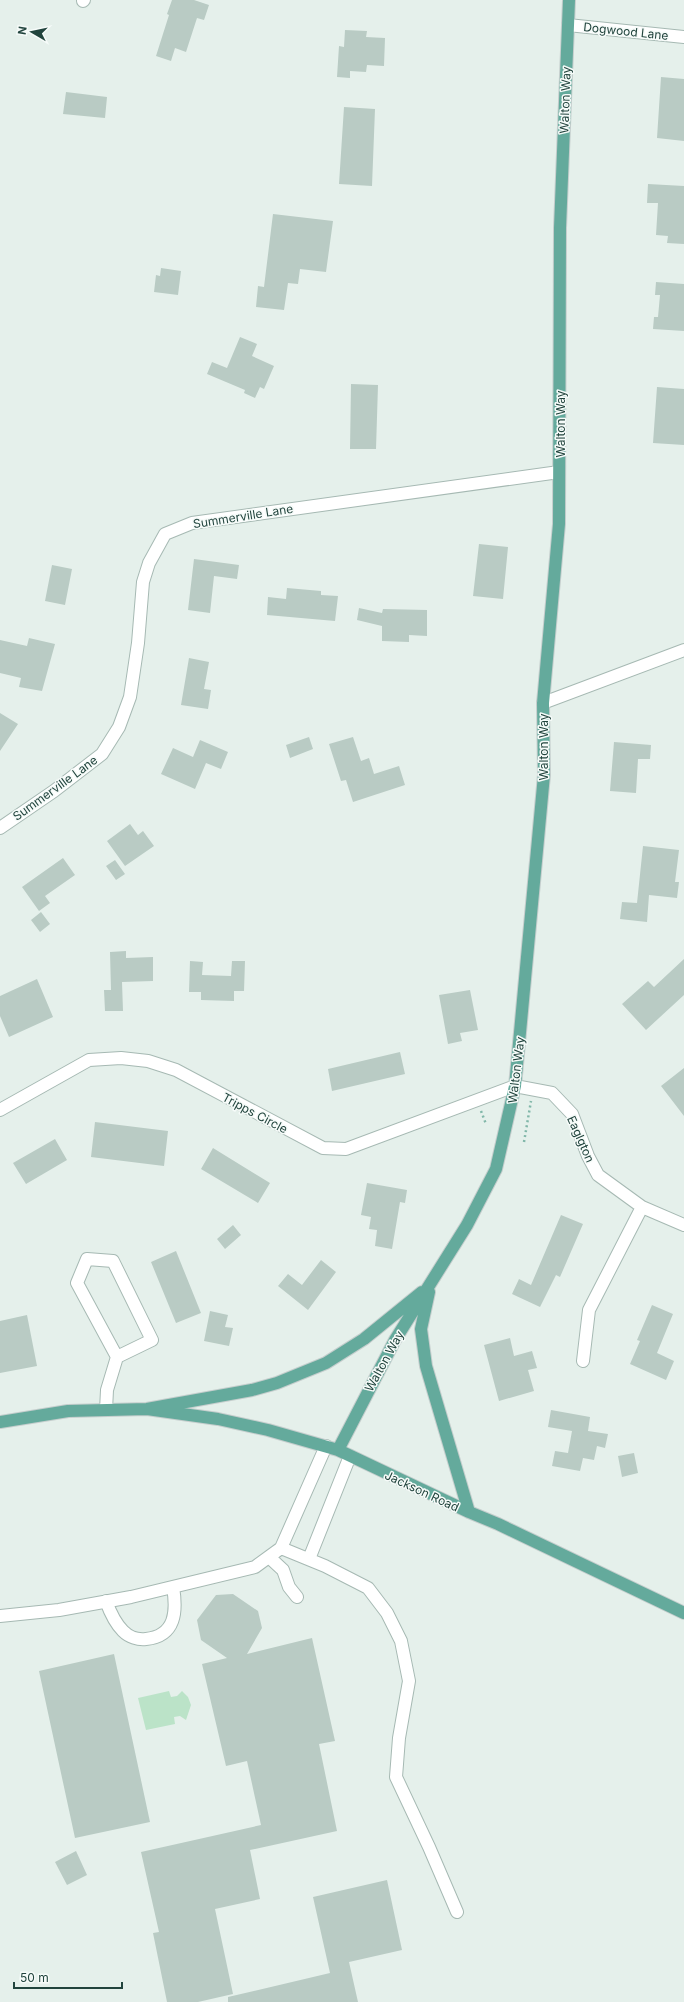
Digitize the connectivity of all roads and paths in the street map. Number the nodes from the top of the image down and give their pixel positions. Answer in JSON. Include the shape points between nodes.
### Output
{"nodes":[{"id":1,"x":569,"y":0,"type":"edge"},
{"id":2,"x":568,"y":25,"type":"junction"},
{"id":3,"x":684,"y":37,"type":"edge"},
{"id":4,"x":559,"y":472,"type":"junction"},
{"id":5,"x":684,"y":650,"type":"edge"},
{"id":6,"x":543,"y":703,"type":"junction"},
{"id":7,"x":0,"y":828,"type":"edge"},
{"id":8,"x":516,"y":1086,"type":"junction"},
{"id":9,"x":533,"y":1089,"type":"junction"},
{"id":10,"x":0,"y":1110,"type":"edge"},
{"id":11,"x":524,"y":1142,"type":"dead end"},
{"id":12,"x":642,"y":1207,"type":"junction"},
{"id":13,"x":684,"y":1225,"type":"edge"},
{"id":14,"x":430,"y":1285,"type":"junction"},
{"id":15,"x":117,"y":1357,"type":"junction"},
{"id":16,"x":583,"y":1361,"type":"dead end"},
{"id":17,"x":147,"y":1409,"type":"junction"},
{"id":18,"x":106,"y":1410,"type":"junction"},
{"id":19,"x":0,"y":1422,"type":"edge"},
{"id":20,"x":326,"y":1446,"type":"junction"},
{"id":21,"x":338,"y":1450,"type":"junction"},
{"id":22,"x":350,"y":1456,"type":"junction"},
{"id":23,"x":469,"y":1512,"type":"junction"},
{"id":24,"x":281,"y":1548,"type":"junction"},
{"id":25,"x":269,"y":1557,"type":"junction"},
{"id":26,"x":309,"y":1559,"type":"junction"},
{"id":27,"x":173,"y":1587,"type":"junction"},
{"id":28,"x":297,"y":1596,"type":"dead end"},
{"id":29,"x":106,"y":1601,"type":"junction"},
{"id":30,"x":684,"y":1613,"type":"edge"},
{"id":31,"x":0,"y":1616,"type":"edge"},
{"id":32,"x":457,"y":1912,"type":"dead end"}],
"edges":[{"from":1,"to":2,"type":"main road","name":"Walton Way"},
{"from":2,"to":3,"type":"street","name":"Dogwood Lane"},
{"from":2,"to":4,"type":"main road","name":"Walton Way","via":[[560,228]]},
{"from":4,"to":6,"type":"main road","name":"Walton Way","via":[[559,524]]},
{"from":4,"to":7,"type":"street","name":"Summerville Lane","via":[[192,523],[165,534],[149,564],[143,582],[130,697],[119,727],[102,754]]},
{"from":5,"to":6,"type":"street"},
{"from":6,"to":8,"type":"main road","name":"Walton Way","via":[[544,775]]},
{"from":8,"to":9,"type":"street","name":"Eaglgton"},
{"from":8,"to":10,"type":"street","name":"Tripps Circle","via":[[346,1149],[323,1148],[176,1070],[148,1061],[121,1058],[89,1060]]},
{"from":8,"to":14,"type":"main road","name":"Walton Way","via":[[496,1168],[467,1225]]},
{"from":9,"to":11,"type":"path"},
{"from":9,"to":12,"type":"street","name":"Eaglgton","via":[[552,1093],[572,1114],[598,1176]]},
{"from":12,"to":13,"type":"street","name":"Eaglgton"},
{"from":12,"to":16,"type":"street","via":[[589,1310]]},
{"from":14,"to":17,"type":"main road","via":[[364,1339],[326,1363],[252,1390]]},
{"from":14,"to":21,"type":"main road","name":"Walton Way","via":[[395,1340]]},
{"from":14,"to":23,"type":"main road","via":[[422,1329],[426,1366]]},
{"from":15,"to":15,"type":"street","via":[[77,1283],[87,1259],[113,1261],[152,1340]]},
{"from":15,"to":18,"type":"street","via":[[107,1390]]},
{"from":17,"to":18,"type":"main road"},
{"from":17,"to":20,"type":"main road","name":"Jackson Road","via":[[218,1419]]},
{"from":18,"to":19,"type":"main road","via":[[68,1411]]},
{"from":20,"to":21,"type":"main road","name":"Jackson Road"},
{"from":20,"to":24,"type":"street"},
{"from":21,"to":22,"type":"main road","name":"Jackson Road"},
{"from":22,"to":23,"type":"main road","name":"Jackson Road"},
{"from":22,"to":26,"type":"street"},
{"from":23,"to":30,"type":"main road","name":"Jackson Road"},
{"from":24,"to":25,"type":"street"},
{"from":24,"to":26,"type":"street"},
{"from":25,"to":27,"type":"street","via":[[255,1567]]},
{"from":25,"to":28,"type":"street","via":[[283,1570],[289,1587]]},
{"from":26,"to":32,"type":"street","via":[[368,1588],[387,1613],[401,1641],[409,1680],[399,1738],[396,1777]]},
{"from":27,"to":29,"type":"street"},
{"from":27,"to":29,"type":"street","via":[[176,1602],[170,1626],[163,1635],[152,1639],[141,1640],[123,1631]]},
{"from":29,"to":31,"type":"street","via":[[59,1610]]}]}
